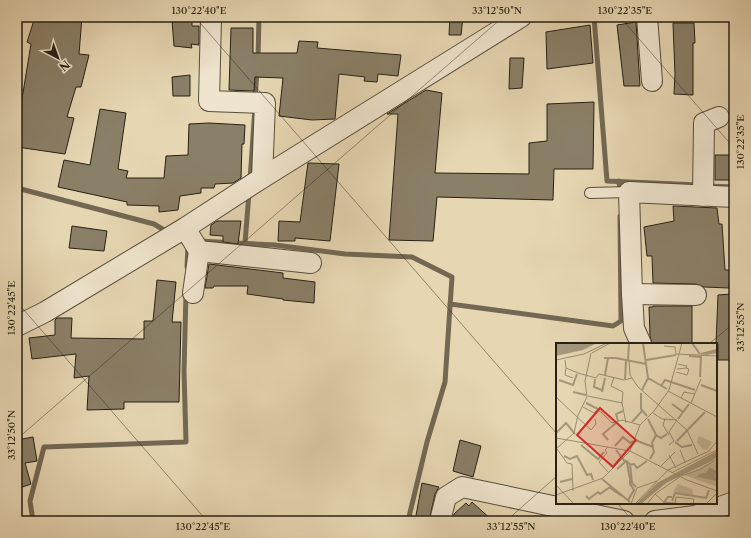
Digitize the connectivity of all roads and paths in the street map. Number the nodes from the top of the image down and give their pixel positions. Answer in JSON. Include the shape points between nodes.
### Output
{"nodes":[{"id":1,"x":211,"y":17,"type":"edge"},
{"id":2,"x":521,"y":17,"type":"edge"},
{"id":3,"x":647,"y":17,"type":"edge"},
{"id":4,"x":652,"y":81,"type":"dead end"},
{"id":5,"x":719,"y":116,"type":"dead end"},
{"id":6,"x":262,"y":178,"type":"junction"},
{"id":7,"x":704,"y":188,"type":"junction"},
{"id":8,"x":629,"y":192,"type":"junction"},
{"id":9,"x":590,"y":193,"type":"dead end"},
{"id":10,"x":734,"y":197,"type":"edge"},
{"id":11,"x":186,"y":239,"type":"junction"},
{"id":12,"x":311,"y":263,"type":"dead end"},
{"id":13,"x":193,"y":292,"type":"dead end"},
{"id":14,"x":632,"y":294,"type":"junction"},
{"id":15,"x":696,"y":295,"type":"dead end"},
{"id":16,"x":17,"y":326,"type":"edge"},
{"id":17,"x":641,"y":343,"type":"edge"},
{"id":18,"x":734,"y":502,"type":"edge"},
{"id":19,"x":440,"y":521,"type":"edge"},
{"id":20,"x":624,"y":521,"type":"edge"},
{"id":21,"x":655,"y":521,"type":"edge"}],
"edges":[{"from":1,"to":6,"type":"street","via":[[209,101],[264,103]]},
{"from":2,"to":6,"type":"street"},
{"from":3,"to":4,"type":"street"},
{"from":5,"to":7,"type":"street","via":[[704,123]]},
{"from":6,"to":11,"type":"street"},
{"from":7,"to":8,"type":"street"},
{"from":7,"to":10,"type":"street"},
{"from":8,"to":9,"type":"lane"},
{"from":8,"to":14,"type":"street"},
{"from":11,"to":12,"type":"street"},
{"from":11,"to":13,"type":"street"},
{"from":11,"to":16,"type":"street"},
{"from":14,"to":15,"type":"street"},
{"from":14,"to":17,"type":"street","via":[[634,328]]},
{"from":18,"to":21,"type":"street","via":[[695,516]]},
{"from":19,"to":20,"type":"street","via":[[446,497],[462,487]]}]}
